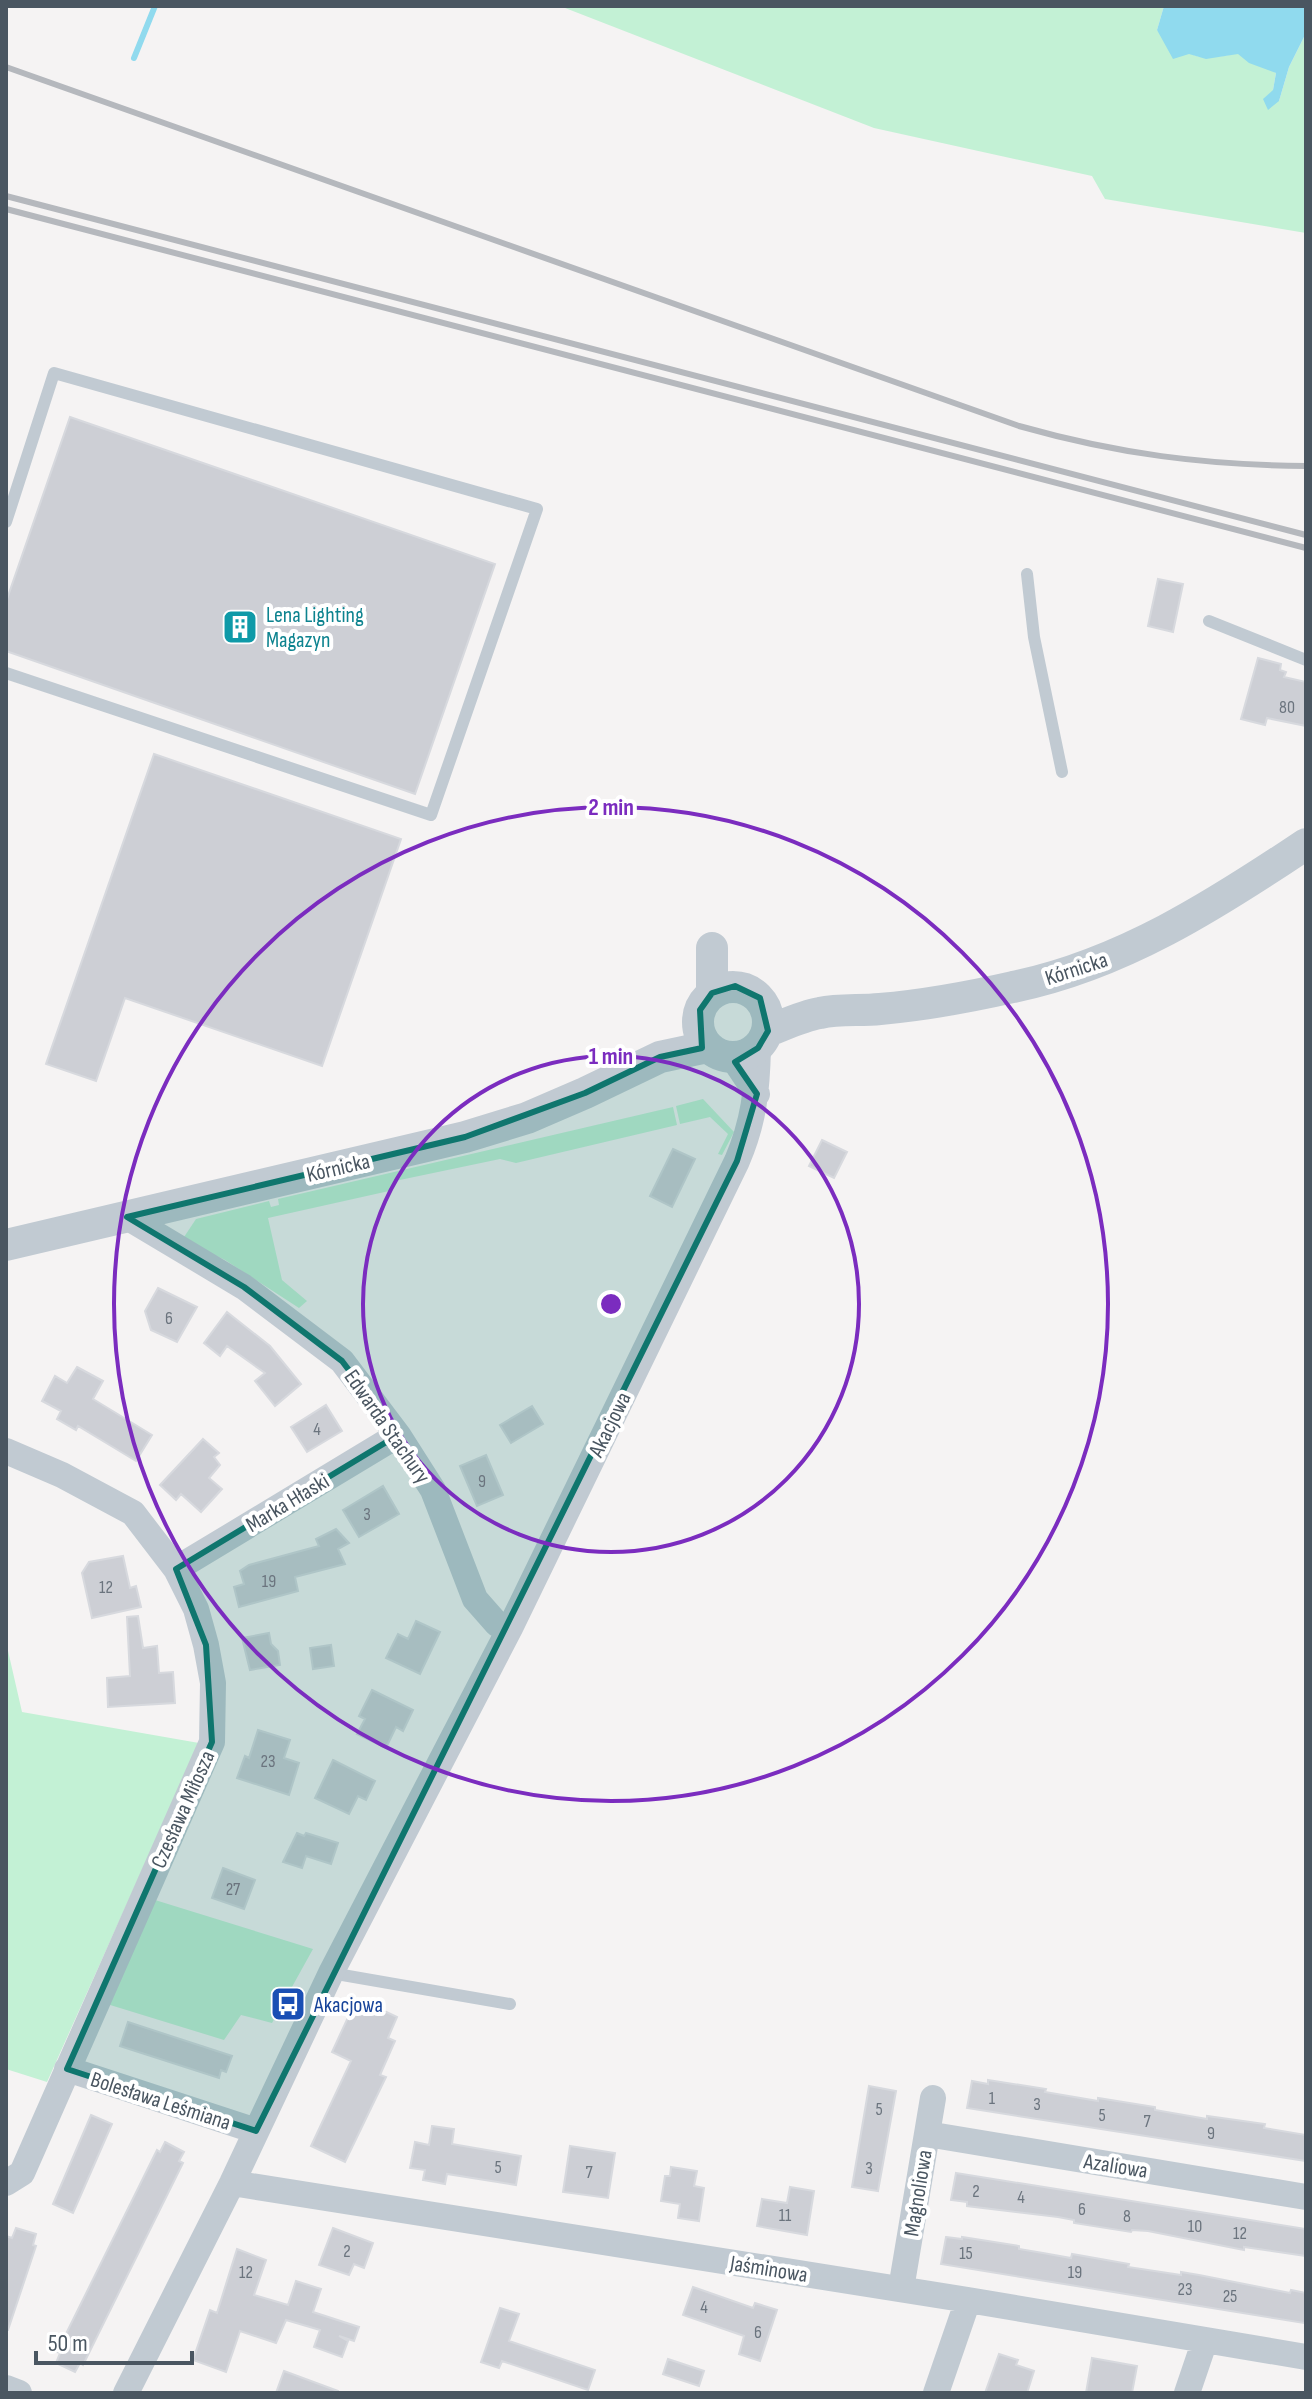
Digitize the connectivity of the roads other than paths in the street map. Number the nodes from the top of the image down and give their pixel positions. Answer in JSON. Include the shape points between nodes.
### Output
{"nodes":[{"id":1,"x":6,"y":522,"type":"edge"},
{"id":2,"x":1027,"y":574,"type":"dead end"},
{"id":3,"x":1209,"y":621,"type":"dead end"},
{"id":4,"x":1306,"y":660,"type":"edge"},
{"id":5,"x":6,"y":673,"type":"edge"},
{"id":6,"x":1062,"y":772,"type":"dead end"},
{"id":7,"x":1306,"y":844,"type":"edge"},
{"id":8,"x":734,"y":1023,"type":"junction"},
{"id":9,"x":127,"y":1217,"type":"junction"},
{"id":10,"x":6,"y":1245,"type":"edge"},
{"id":11,"x":398,"y":1435,"type":"junction"},
{"id":12,"x":6,"y":1451,"type":"edge"},
{"id":13,"x":176,"y":1569,"type":"junction"},
{"id":14,"x":510,"y":1628,"type":"junction"},
{"id":15,"x":331,"y":1973,"type":"junction"},
{"id":16,"x":510,"y":2004,"type":"dead end"},
{"id":17,"x":67,"y":2069,"type":"junction"},
{"id":18,"x":933,"y":2098,"type":"dead end"},
{"id":19,"x":256,"y":2131,"type":"junction"},
{"id":20,"x":927,"y":2134,"type":"junction"},
{"id":21,"x":6,"y":2183,"type":"edge"},
{"id":22,"x":232,"y":2183,"type":"junction"},
{"id":23,"x":1306,"y":2197,"type":"edge"},
{"id":24,"x":901,"y":2289,"type":"junction"},
{"id":25,"x":968,"y":2300,"type":"junction"},
{"id":26,"x":1205,"y":2340,"type":"junction"},
{"id":27,"x":1306,"y":2357,"type":"edge"},
{"id":28,"x":6,"y":2388,"type":"edge"},
{"id":29,"x":137,"y":2390,"type":"edge"},
{"id":30,"x":19,"y":2393,"type":"edge"},
{"id":31,"x":936,"y":2393,"type":"edge"},
{"id":32,"x":1187,"y":2393,"type":"edge"}],
"edges":[{"from":1,"to":5,"type":"lane","via":[[54,373],[537,509],[431,815]]},
{"from":2,"to":6,"type":"lane","via":[[1034,637]]},
{"from":3,"to":4,"type":"lane"},
{"from":7,"to":8,"type":"street","name":"Kórnicka","via":[[1162,932],[1072,972],[947,1000]]},
{"from":8,"to":9,"type":"street","name":"Kórnicka","via":[[527,1118]]},
{"from":8,"to":14,"type":"street","name":"Akacjowa","via":[[757,1094],[751,1129]]},
{"from":9,"to":10,"type":"street","name":"Kórnicka"},
{"from":9,"to":11,"type":"street","name":"Edwarda Stachury","via":[[244,1287],[342,1361]]},
{"from":11,"to":13,"type":"street","name":"Marka Hłaski"},
{"from":11,"to":14,"type":"street","name":"Edwarda Stachury","via":[[433,1490],[475,1599],[497,1624]]},
{"from":12,"to":13,"type":"street","name":"Czesława Miłosza","via":[[133,1513]]},
{"from":13,"to":17,"type":"street","name":"Czesława Miłosza","via":[[206,1645],[213,1683],[212,1742]]},
{"from":14,"to":15,"type":"street","name":"Akacjowa"},
{"from":15,"to":16,"type":"lane"},
{"from":15,"to":19,"type":"street","name":"Akacjowa"},
{"from":17,"to":19,"type":"street","name":"Bolesława Leśmiana"},
{"from":17,"to":21,"type":"street","name":"Czesława Miłosza","via":[[22,2173]]},
{"from":18,"to":20,"type":"street","name":"Magnoliowa"},
{"from":19,"to":22,"type":"street","name":"Akacjowa"},
{"from":20,"to":23,"type":"street","name":"Azaliowa"},
{"from":20,"to":24,"type":"street","name":"Magnoliowa"},
{"from":22,"to":24,"type":"street","name":"Jaśminowa"},
{"from":22,"to":29,"type":"street","name":"Akacjowa"},
{"from":24,"to":25,"type":"street","name":"Jaśminowa"},
{"from":25,"to":26,"type":"street","name":"Jaśminowa"},
{"from":25,"to":31,"type":"street"},
{"from":26,"to":27,"type":"street","name":"Jaśminowa"},
{"from":26,"to":32,"type":"street"},
{"from":28,"to":30,"type":"street"}]}
